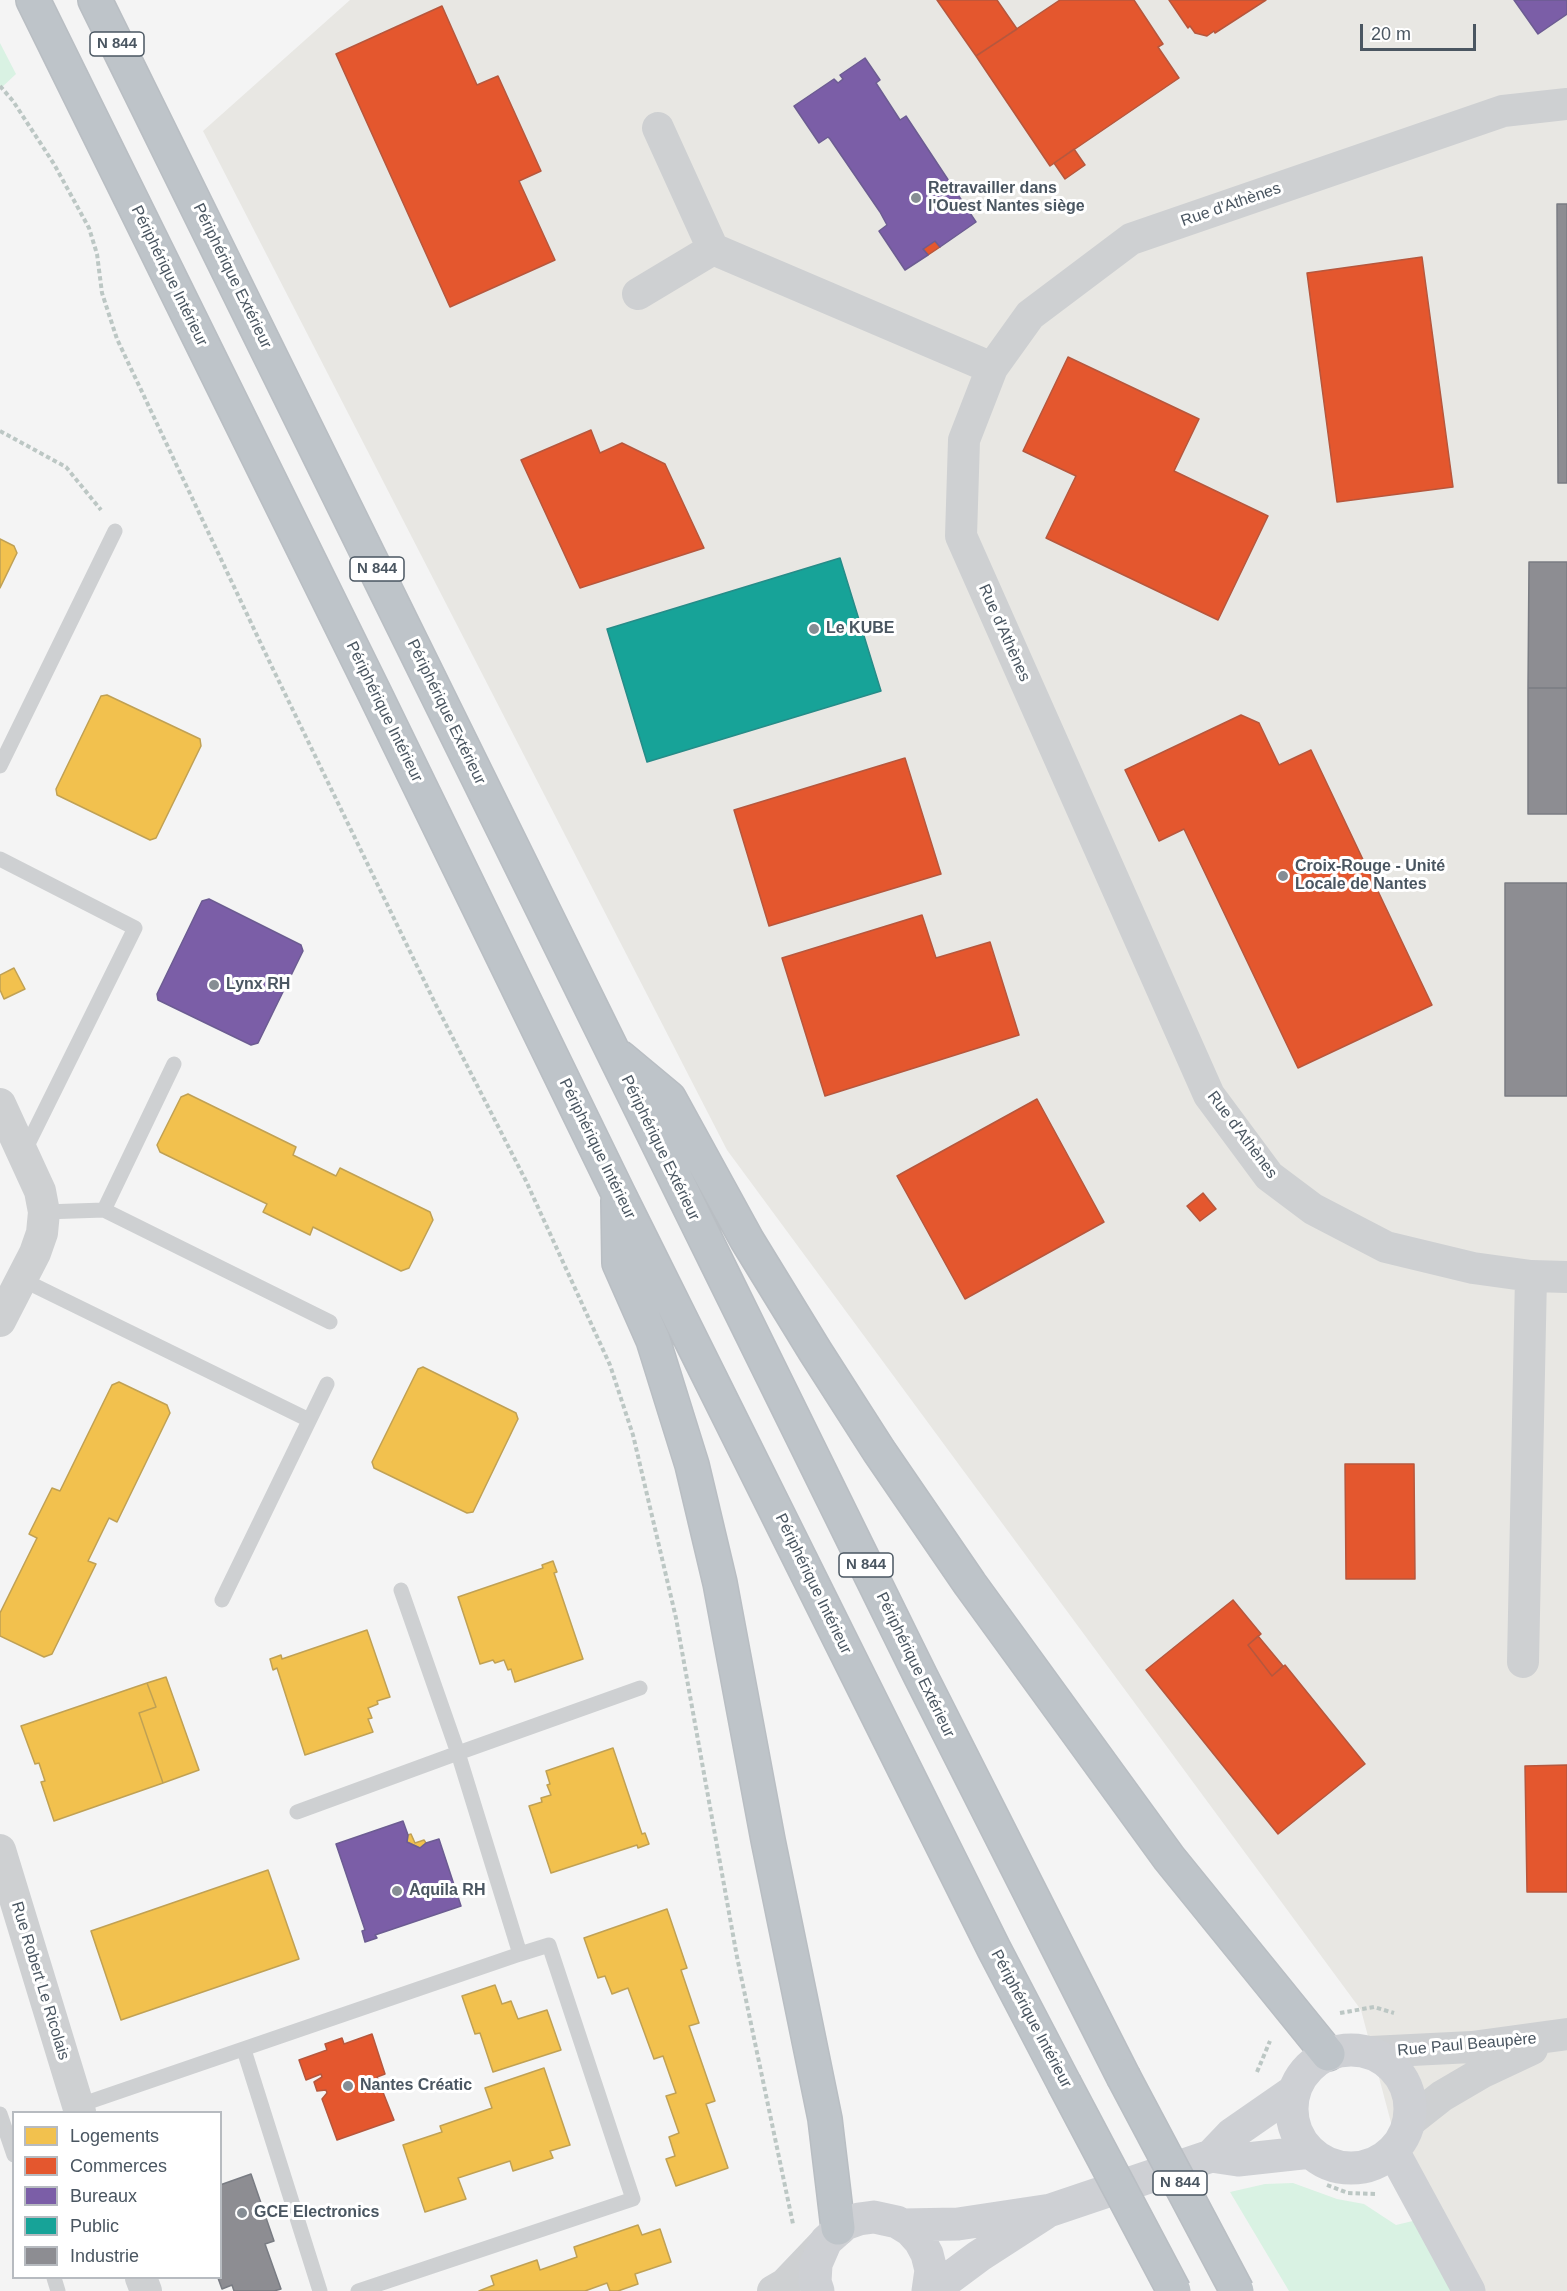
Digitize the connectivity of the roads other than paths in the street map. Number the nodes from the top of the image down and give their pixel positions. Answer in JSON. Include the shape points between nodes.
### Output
{"nodes":[{"id":1,"x":33,"y":0,"type":"edge"},
{"id":2,"x":95,"y":0,"type":"edge"},
{"id":3,"x":1567,"y":104,"type":"edge"},
{"id":4,"x":658,"y":128,"type":"dead end"},
{"id":5,"x":713,"y":249,"type":"junction"},
{"id":6,"x":638,"y":294,"type":"dead end"},
{"id":7,"x":992,"y":368,"type":"junction"},
{"id":8,"x":115,"y":531,"type":"road end"},
{"id":9,"x":0,"y":766,"type":"edge"},
{"id":10,"x":0,"y":859,"type":"edge"},
{"id":11,"x":613,"y":1052,"type":"junction"},
{"id":12,"x":174,"y":1064,"type":"dead end"},
{"id":13,"x":0,"y":1104,"type":"edge"},
{"id":14,"x":22,"y":1155,"type":"junction"},
{"id":15,"x":618,"y":1193,"type":"junction"},
{"id":16,"x":104,"y":1210,"type":"junction"},
{"id":17,"x":44,"y":1212,"type":"junction"},
{"id":18,"x":1531,"y":1276,"type":"junction"},
{"id":19,"x":1567,"y":1277,"type":"edge"},
{"id":20,"x":21,"y":1279,"type":"junction"},
{"id":21,"x":0,"y":1321,"type":"edge"},
{"id":22,"x":330,"y":1322,"type":"dead end"},
{"id":23,"x":327,"y":1384,"type":"dead end"},
{"id":24,"x":309,"y":1420,"type":"junction"},
{"id":25,"x":401,"y":1590,"type":"dead end"},
{"id":26,"x":222,"y":1600,"type":"dead end"},
{"id":27,"x":1523,"y":1662,"type":"dead end"},
{"id":28,"x":640,"y":1688,"type":"dead end"},
{"id":29,"x":458,"y":1753,"type":"junction"},
{"id":30,"x":297,"y":1812,"type":"dead end"},
{"id":31,"x":1,"y":1857,"type":"edge"},
{"id":32,"x":520,"y":1954,"type":"junction"},
{"id":33,"x":1565,"y":2035,"type":"edge"},
{"id":34,"x":244,"y":2050,"type":"junction"},
{"id":35,"x":1371,"y":2052,"type":"junction"},
{"id":36,"x":1328,"y":2054,"type":"junction"},
{"id":37,"x":1294,"y":2091,"type":"junction"},
{"id":38,"x":78,"y":2109,"type":"edge"},
{"id":39,"x":0,"y":2114,"type":"edge"},
{"id":40,"x":1409,"y":2122,"type":"junction"},
{"id":41,"x":12,"y":2149,"type":"edge"},
{"id":42,"x":1393,"y":2151,"type":"junction"},
{"id":43,"x":1311,"y":2152,"type":"junction"},
{"id":44,"x":1211,"y":2156,"type":"junction"},
{"id":45,"x":1051,"y":2210,"type":"junction"},
{"id":46,"x":903,"y":2225,"type":"junction"},
{"id":47,"x":832,"y":2235,"type":"junction"},
{"id":48,"x":320,"y":2291,"type":"edge"},
{"id":49,"x":358,"y":2291,"type":"edge"},
{"id":50,"x":773,"y":2291,"type":"edge"},
{"id":51,"x":818,"y":2291,"type":"edge"},
{"id":52,"x":930,"y":2291,"type":"edge"},
{"id":53,"x":1174,"y":2291,"type":"edge"},
{"id":54,"x":1237,"y":2291,"type":"edge"},
{"id":55,"x":1469,"y":2291,"type":"edge"}],
"edges":[{"from":1,"to":15,"type":"highway","name":"Périphérique Intérieur"},
{"from":2,"to":11,"type":"highway","name":"Périphérique Extérieur","number":"N 844"},
{"from":3,"to":7,"type":"street","name":"Rue d'Athènes","via":[[1503,111],[1131,239],[1030,315]]},
{"from":4,"to":5,"type":"street"},
{"from":5,"to":6,"type":"street"},
{"from":5,"to":7,"type":"street"},
{"from":7,"to":18,"type":"street","name":"Rue d'Athènes","via":[[964,440],[961,536],[1209,1095],[1269,1176],[1313,1209],[1386,1247],[1473,1268]]},
{"from":8,"to":9,"type":"lane"},
{"from":10,"to":14,"type":"lane","via":[[135,928]]},
{"from":11,"to":36,"type":"highway","via":[[669,1098],[747,1240],[815,1351],[963,1574],[1169,1858]]},
{"from":11,"to":54,"type":"highway","name":"Périphérique Extérieur","number":"N 844","bridge":true,"via":[[926,1688]]},
{"from":12,"to":16,"type":"lane"},
{"from":13,"to":14,"type":"street"},
{"from":14,"to":17,"type":"street","via":[[40,1191]]},
{"from":15,"to":47,"type":"highway","via":[[619,1263],[653,1340],[692,1465],[720,1583],[825,2119]]},
{"from":15,"to":53,"type":"highway","name":"Périphérique Intérieur","bridge":true,"via":[[994,1949]]},
{"from":16,"to":17,"type":"lane"},
{"from":16,"to":22,"type":"lane"},
{"from":17,"to":20,"type":"street","via":[[42,1233]]},
{"from":18,"to":19,"type":"street","name":"Rue d'Athènes"},
{"from":18,"to":27,"type":"street"},
{"from":20,"to":21,"type":"street"},
{"from":20,"to":24,"type":"lane"},
{"from":23,"to":24,"type":"lane"},
{"from":24,"to":26,"type":"lane"},
{"from":25,"to":29,"type":"lane"},
{"from":28,"to":29,"type":"lane"},
{"from":29,"to":30,"type":"lane"},
{"from":29,"to":32,"type":"lane"},
{"from":31,"to":38,"type":"street","name":"Rue Robert Le Ricolais"},
{"from":32,"to":34,"type":"lane"},
{"from":32,"to":49,"type":"lane","via":[[549,1946],[633,2199]]},
{"from":33,"to":35,"type":"street","name":"Rue Paul Beaupère","via":[[1472,2047]]},
{"from":33,"to":40,"type":"street","name":"Rue Paul Beaupère","via":[[1483,2072],[1442,2096]]},
{"from":34,"to":38,"type":"lane"},
{"from":34,"to":48,"type":"lane"},
{"from":35,"to":36,"type":"street","via":[[1342,2050]]},
{"from":35,"to":40,"type":"street","via":[[1394,2068],[1403,2080],[1410,2100]]},
{"from":36,"to":37,"type":"street","via":[[1306,2069]]},
{"from":37,"to":43,"type":"street","via":[[1291,2104],[1295,2130]]},
{"from":37,"to":44,"type":"street","via":[[1232,2134]]},
{"from":39,"to":41,"type":"lane"},
{"from":40,"to":42,"type":"street"},
{"from":42,"to":43,"type":"street","via":[[1359,2168],[1333,2165]]},
{"from":42,"to":55,"type":"street"},
{"from":43,"to":44,"type":"street","via":[[1238,2160]]},
{"from":44,"to":45,"type":"street"},
{"from":45,"to":46,"type":"street","via":[[958,2224]]},
{"from":45,"to":52,"type":"street"},
{"from":46,"to":47,"type":"street","via":[[874,2217],[852,2221]]},
{"from":46,"to":52,"type":"street","via":[[927,2254]]},
{"from":47,"to":50,"type":"street","via":[[785,2284]]},
{"from":47,"to":51,"type":"street","via":[[816,2264]]}]}
